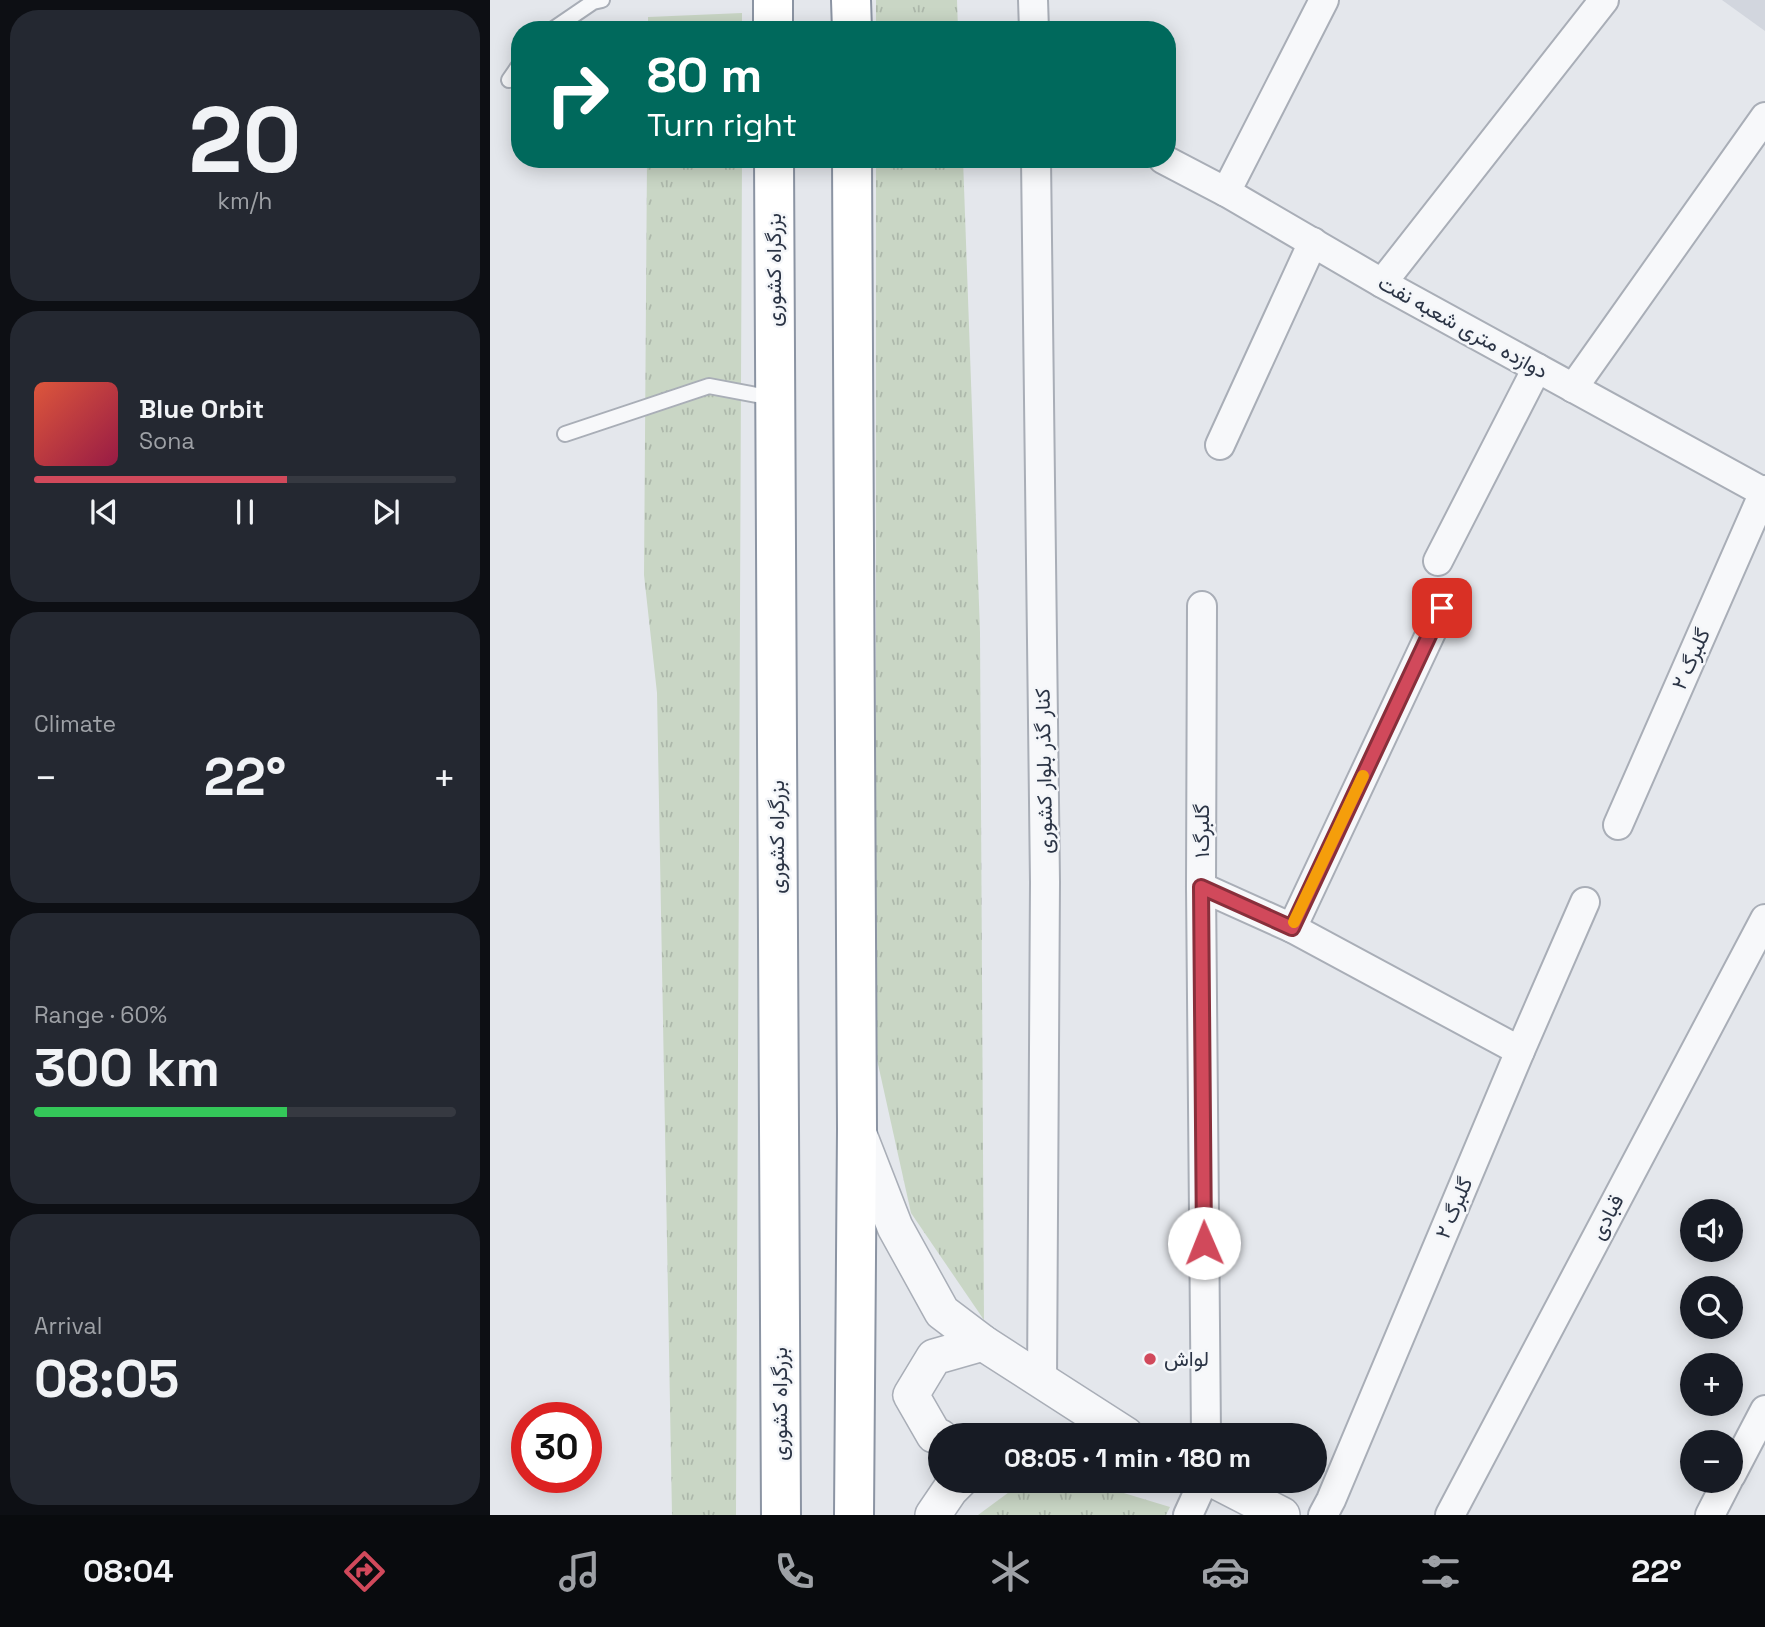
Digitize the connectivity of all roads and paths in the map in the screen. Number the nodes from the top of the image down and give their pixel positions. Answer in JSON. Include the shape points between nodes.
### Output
{"nodes":[{"id":1,"x":602,"y":0,"type":"edge"},
{"id":2,"x":773,"y":0,"type":"edge"},
{"id":3,"x":851,"y":0,"type":"edge"},
{"id":4,"x":1033,"y":0,"type":"edge"},
{"id":5,"x":1324,"y":0,"type":"edge"},
{"id":6,"x":1604,"y":0,"type":"edge"},
{"id":7,"x":565,"y":21,"type":"edge"},
{"id":8,"x":773,"y":21,"type":"edge"},
{"id":9,"x":852,"y":21,"type":"edge"},
{"id":10,"x":1034,"y":21,"type":"edge"},
{"id":11,"x":511,"y":77,"type":"edge"},
{"id":12,"x":509,"y":80,"type":"dead end"},
{"id":13,"x":1765,"y":117,"type":"edge"},
{"id":14,"x":1176,"y":165,"type":"edge"},
{"id":15,"x":774,"y":168,"type":"edge"},
{"id":16,"x":852,"y":168,"type":"edge"},
{"id":17,"x":1035,"y":168,"type":"edge"},
{"id":18,"x":1226,"y":192,"type":"junction"},
{"id":19,"x":1313,"y":242,"type":"junction"},
{"id":20,"x":1382,"y":283,"type":"junction"},
{"id":21,"x":1537,"y":368,"type":"junction"},
{"id":22,"x":1573,"y":388,"type":"junction"},
{"id":23,"x":775,"y":399,"type":"junction"},
{"id":24,"x":565,"y":434,"type":"dead end"},
{"id":25,"x":1220,"y":444,"type":"dead end"},
{"id":26,"x":1765,"y":492,"type":"edge"},
{"id":27,"x":1438,"y":561,"type":"dead end"},
{"id":28,"x":1202,"y":606,"type":"dead end"},
{"id":29,"x":1442,"y":608,"type":"dead end"},
{"id":30,"x":1618,"y":825,"type":"dead end"},
{"id":31,"x":1201,"y":887,"type":"junction"},
{"id":32,"x":1585,"y":902,"type":"dead end"},
{"id":33,"x":1765,"y":919,"type":"edge"},
{"id":34,"x":1292,"y":928,"type":"junction"},
{"id":35,"x":1520,"y":1051,"type":"junction"},
{"id":36,"x":857,"y":1129,"type":"junction"},
{"id":37,"x":983,"y":1343,"type":"junction"},
{"id":38,"x":1042,"y":1382,"type":"junction"},
{"id":39,"x":1765,"y":1410,"type":"edge"},
{"id":40,"x":1107,"y":1423,"type":"edge"},
{"id":41,"x":1206,"y":1423,"type":"edge"},
{"id":42,"x":928,"y":1425,"type":"edge"},
{"id":43,"x":1743,"y":1452,"type":"edge"},
{"id":44,"x":948,"y":1493,"type":"edge"},
{"id":45,"x":1198,"y":1493,"type":"edge"},
{"id":46,"x":1239,"y":1493,"type":"edge"},
{"id":47,"x":1721,"y":1493,"type":"edge"},
{"id":48,"x":781,"y":1515,"type":"edge"},
{"id":49,"x":855,"y":1515,"type":"edge"},
{"id":50,"x":933,"y":1515,"type":"edge"},
{"id":51,"x":1188,"y":1515,"type":"edge"},
{"id":52,"x":1282,"y":1515,"type":"edge"},
{"id":53,"x":1323,"y":1515,"type":"edge"},
{"id":54,"x":1450,"y":1515,"type":"edge"},
{"id":55,"x":1710,"y":1515,"type":"edge"}],
"edges":[{"from":1,"to":7,"type":"lane"},
{"from":2,"to":8,"type":"highway"},
{"from":3,"to":9,"type":"highway"},
{"from":4,"to":10,"type":"street"},
{"from":5,"to":18,"type":"street"},
{"from":6,"to":20,"type":"street"},
{"from":11,"to":12,"type":"lane"},
{"from":13,"to":22,"type":"street"},
{"from":14,"to":18,"type":"street","name":"دوازده متری شعبه نفت"},
{"from":15,"to":23,"type":"highway","name":"بزرگراه کشوری"},
{"from":16,"to":36,"type":"highway"},
{"from":17,"to":38,"type":"street","name":"کنار گذر بلوار کشوری","via":[[1045,882]]},
{"from":18,"to":19,"type":"street","name":"دوازده متری شعبه نفت"},
{"from":19,"to":20,"type":"street","name":"دوازده متری شعبه نفت"},
{"from":19,"to":25,"type":"street"},
{"from":20,"to":21,"type":"street","name":"دوازده متری شعبه نفت"},
{"from":21,"to":22,"type":"street","name":"دوازده متری شعبه نفت"},
{"from":21,"to":27,"type":"street"},
{"from":22,"to":26,"type":"street","name":"دوازده متری شعبه نفت"},
{"from":23,"to":24,"type":"lane","via":[[709,386]]},
{"from":23,"to":48,"type":"highway","name":"بزرگراه کشوری"},
{"from":26,"to":30,"type":"street","name":"گلبرگ ۲"},
{"from":28,"to":31,"type":"street","name":"گلبرگ۱"},
{"from":29,"to":34,"type":"street"},
{"from":31,"to":34,"type":"street"},
{"from":31,"to":41,"type":"street","name":"گلبرگ۱"},
{"from":32,"to":35,"type":"street","name":"گلبرگ ۲"},
{"from":33,"to":54,"type":"street","name":"قبادی"},
{"from":34,"to":35,"type":"street"},
{"from":35,"to":53,"type":"street","name":"گلبرگ ۲"},
{"from":36,"to":37,"type":"street","via":[[895,1227],[942,1312]]},
{"from":36,"to":49,"type":"highway"},
{"from":37,"to":38,"type":"street"},
{"from":37,"to":42,"type":"street","via":[[934,1357],[911,1395]]},
{"from":38,"to":40,"type":"street"},
{"from":39,"to":43,"type":"street"},
{"from":44,"to":50,"type":"street"},
{"from":45,"to":51,"type":"street"},
{"from":46,"to":52,"type":"street"},
{"from":47,"to":55,"type":"street"}]}
